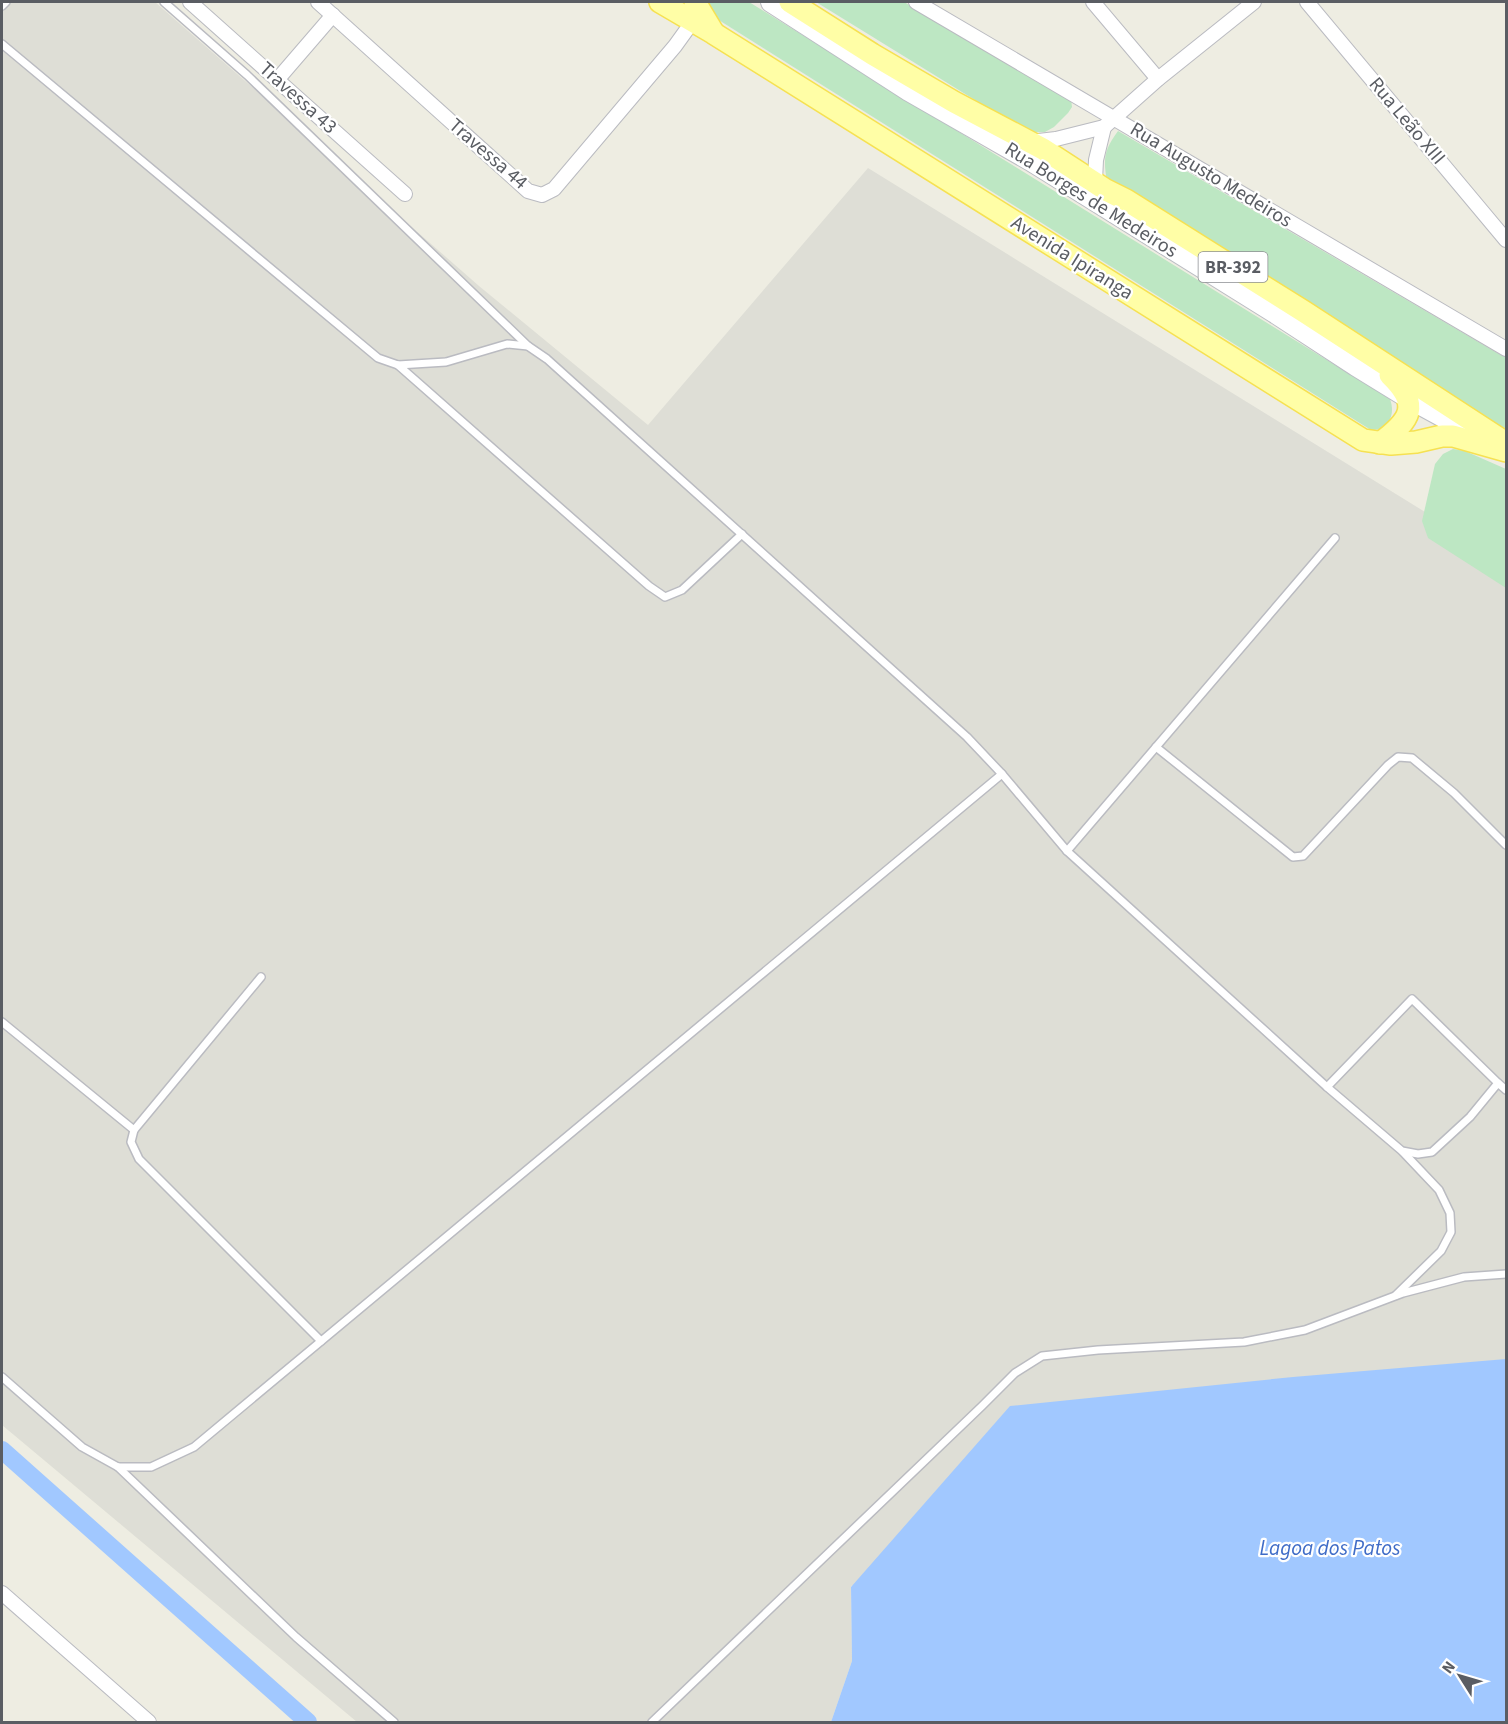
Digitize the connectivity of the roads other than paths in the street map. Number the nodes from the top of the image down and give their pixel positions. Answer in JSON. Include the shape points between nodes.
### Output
{"nodes":[{"id":1,"x":6,"y":2,"type":"edge"},
{"id":2,"x":164,"y":2,"type":"edge"},
{"id":3,"x":190,"y":2,"type":"edge"},
{"id":4,"x":318,"y":2,"type":"edge"},
{"id":5,"x":660,"y":2,"type":"edge"},
{"id":6,"x":771,"y":2,"type":"edge"},
{"id":7,"x":790,"y":2,"type":"edge"},
{"id":8,"x":808,"y":2,"type":"edge"},
{"id":9,"x":916,"y":2,"type":"edge"},
{"id":10,"x":1093,"y":2,"type":"edge"},
{"id":11,"x":1254,"y":2,"type":"edge"},
{"id":12,"x":1308,"y":2,"type":"edge"},
{"id":13,"x":2,"y":6,"type":"edge"},
{"id":14,"x":694,"y":11,"type":"edge"},
{"id":15,"x":333,"y":15,"type":"junction"},
{"id":16,"x":2,"y":44,"type":"edge"},
{"id":17,"x":277,"y":80,"type":"junction"},
{"id":18,"x":1158,"y":80,"type":"junction"},
{"id":19,"x":954,"y":102,"type":"junction"},
{"id":20,"x":1109,"y":122,"type":"junction"},
{"id":21,"x":1028,"y":142,"type":"junction"},
{"id":22,"x":1100,"y":185,"type":"junction"},
{"id":23,"x":405,"y":194,"type":"dead end"},
{"id":24,"x":1506,"y":240,"type":"edge"},
{"id":25,"x":528,"y":346,"type":"junction"},
{"id":26,"x":1506,"y":349,"type":"edge"},
{"id":27,"x":398,"y":365,"type":"junction"},
{"id":28,"x":1408,"y":398,"type":"junction"},
{"id":29,"x":1380,"y":443,"type":"junction"},
{"id":30,"x":1505,"y":448,"type":"edge"},
{"id":31,"x":742,"y":534,"type":"junction"},
{"id":32,"x":1335,"y":538,"type":"dead end"},
{"id":33,"x":1156,"y":747,"type":"junction"},
{"id":34,"x":1002,"y":774,"type":"junction"},
{"id":35,"x":1506,"y":845,"type":"edge"},
{"id":36,"x":1067,"y":851,"type":"junction"},
{"id":37,"x":261,"y":977,"type":"dead end"},
{"id":38,"x":2,"y":1022,"type":"edge"},
{"id":39,"x":1498,"y":1083,"type":"junction"},
{"id":40,"x":1327,"y":1087,"type":"junction"},
{"id":41,"x":1506,"y":1090,"type":"edge"},
{"id":42,"x":134,"y":1130,"type":"junction"},
{"id":43,"x":1402,"y":1151,"type":"junction"},
{"id":44,"x":1506,"y":1274,"type":"edge"},
{"id":45,"x":1394,"y":1297,"type":"junction"},
{"id":46,"x":321,"y":1341,"type":"junction"},
{"id":47,"x":2,"y":1377,"type":"edge"},
{"id":48,"x":118,"y":1467,"type":"junction"},
{"id":49,"x":2,"y":1593,"type":"edge"},
{"id":50,"x":149,"y":1722,"type":"edge"},
{"id":51,"x":394,"y":1722,"type":"edge"},
{"id":52,"x":652,"y":1722,"type":"edge"}],
"edges":[{"from":1,"to":13,"type":"lane"},
{"from":2,"to":25,"type":"lane","via":[[247,75]]},
{"from":3,"to":17,"type":"street","name":"Travessa 43"},
{"from":4,"to":15,"type":"street","name":"Travessa 44"},
{"from":5,"to":14,"type":"main road"},
{"from":6,"to":28,"type":"main road","name":"Rua Borges de Medeiros","number":"BR-392"},
{"from":7,"to":19,"type":"main road"},
{"from":8,"to":19,"type":"main road","name":"Rua Borges de Medeiros","number":"BR-392"},
{"from":9,"to":20,"type":"street","name":"Rua Augusto Medeiros"},
{"from":10,"to":18,"type":"street"},
{"from":11,"to":18,"type":"street"},
{"from":12,"to":24,"type":"street","name":"Rua Leão XIII"},
{"from":14,"to":15,"type":"street","name":"Travessa 44","via":[[675,46],[554,189],[542,195],[528,191]]},
{"from":14,"to":29,"type":"main road","name":"Avenida Ipiranga","via":[[713,33],[1363,440]]},
{"from":15,"to":17,"type":"street"},
{"from":16,"to":27,"type":"lane","via":[[378,358]]},
{"from":17,"to":23,"type":"street","name":"Travessa 43"},
{"from":18,"to":20,"type":"street"},
{"from":19,"to":21,"type":"main road","name":"Rua Borges de Medeiros","number":"BR-392"},
{"from":20,"to":21,"type":"street","via":[[1056,139]]},
{"from":20,"to":22,"type":"street","via":[[1096,160]]},
{"from":20,"to":26,"type":"street","name":"Rua Augusto Medeiros"},
{"from":21,"to":22,"type":"main road","name":"Rua Borges de Medeiros","number":"BR-392"},
{"from":22,"to":28,"type":"main road","via":[[1128,209],[1209,263],[1388,373]]},
{"from":22,"to":30,"type":"main road","name":"Rua Borges de Medeiros","number":"BR-392","via":[[1303,311]]},
{"from":25,"to":27,"type":"lane","via":[[507,344],[446,362]]},
{"from":25,"to":31,"type":"lane"},
{"from":27,"to":31,"type":"lane","via":[[665,597],[682,590]]},
{"from":28,"to":29,"type":"main road","via":[[1403,423]]},
{"from":28,"to":30,"type":"main road","name":"Rua Borges de Medeiros","number":"BR-392"},
{"from":29,"to":30,"type":"main road","name":"Avenida Ipiranga","via":[[1404,444],[1453,436]]},
{"from":31,"to":34,"type":"lane","via":[[968,737]]},
{"from":32,"to":33,"type":"lane"},
{"from":33,"to":35,"type":"lane","via":[[1293,857],[1303,856],[1398,757],[1412,758]]},
{"from":33,"to":36,"type":"lane"},
{"from":34,"to":36,"type":"lane"},
{"from":34,"to":46,"type":"lane"},
{"from":36,"to":40,"type":"lane"},
{"from":37,"to":42,"type":"lane"},
{"from":38,"to":42,"type":"lane"},
{"from":39,"to":40,"type":"lane","via":[[1412,999]]},
{"from":39,"to":41,"type":"lane"},
{"from":39,"to":43,"type":"lane","via":[[1432,1152]]},
{"from":40,"to":43,"type":"lane"},
{"from":42,"to":46,"type":"lane","via":[[131,1142],[139,1159]]},
{"from":43,"to":45,"type":"lane","via":[[1440,1190],[1450,1213],[1451,1232],[1441,1251]]},
{"from":44,"to":45,"type":"lane","via":[[1464,1277]]},
{"from":45,"to":52,"type":"lane","via":[[1305,1330],[1244,1342],[1042,1356],[1015,1373]]},
{"from":46,"to":48,"type":"lane","via":[[194,1447],[151,1467]]},
{"from":47,"to":48,"type":"lane","via":[[82,1447]]},
{"from":48,"to":51,"type":"lane","via":[[296,1636]]},
{"from":49,"to":50,"type":"street"}]}
